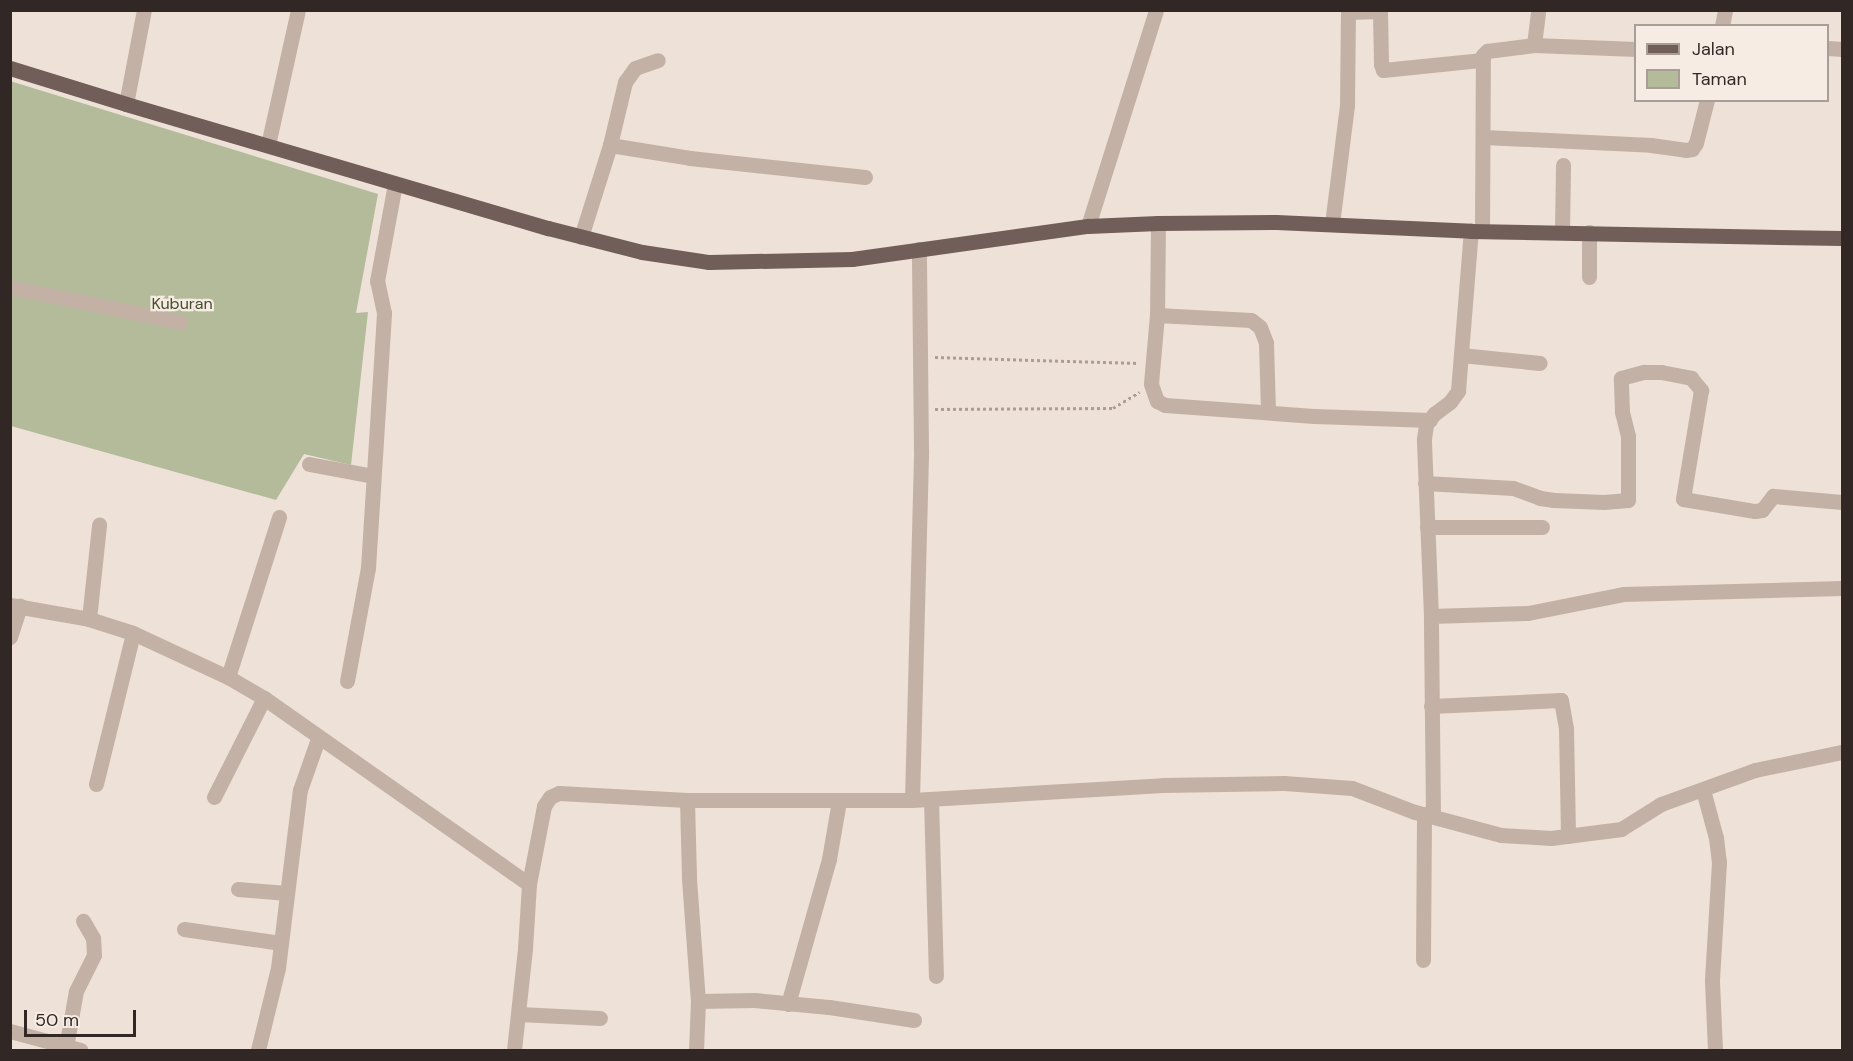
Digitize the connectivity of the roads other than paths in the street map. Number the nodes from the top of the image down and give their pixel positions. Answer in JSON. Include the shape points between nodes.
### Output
{"nodes":[{"id":1,"x":144,"y":10,"type":"edge"},
{"id":2,"x":298,"y":10,"type":"edge"},
{"id":3,"x":1156,"y":10,"type":"edge"},
{"id":4,"x":1538,"y":10,"type":"edge"},
{"id":5,"x":1348,"y":11,"type":"edge"},
{"id":6,"x":1534,"y":45,"type":"junction"},
{"id":7,"x":1634,"y":49,"type":"edge"},
{"id":8,"x":658,"y":60,"type":"dead end"},
{"id":9,"x":1482,"y":60,"type":"junction"},
{"id":10,"x":10,"y":68,"type":"edge"},
{"id":11,"x":1706,"y":102,"type":"edge"},
{"id":12,"x":126,"y":104,"type":"junction"},
{"id":13,"x":1484,"y":137,"type":"junction"},
{"id":14,"x":268,"y":145,"type":"junction"},
{"id":15,"x":610,"y":145,"type":"junction"},
{"id":16,"x":1563,"y":165,"type":"dead end"},
{"id":17,"x":866,"y":177,"type":"dead end"},
{"id":18,"x":394,"y":184,"type":"junction"},
{"id":19,"x":1158,"y":223,"type":"junction"},
{"id":20,"x":1332,"y":224,"type":"junction"},
{"id":21,"x":1088,"y":226,"type":"junction"},
{"id":22,"x":1477,"y":230,"type":"junction"},
{"id":23,"x":1562,"y":231,"type":"junction"},
{"id":24,"x":1589,"y":232,"type":"junction"},
{"id":25,"x":581,"y":237,"type":"junction"},
{"id":26,"x":1842,"y":238,"type":"edge"},
{"id":27,"x":920,"y":249,"type":"junction"},
{"id":28,"x":1589,"y":277,"type":"dead end"},
{"id":29,"x":10,"y":287,"type":"edge"},
{"id":30,"x":1157,"y":315,"type":"junction"},
{"id":31,"x":180,"y":322,"type":"dead end"},
{"id":32,"x":1461,"y":355,"type":"junction"},
{"id":33,"x":1540,"y":363,"type":"dead end"},
{"id":34,"x":1268,"y":412,"type":"junction"},
{"id":35,"x":1430,"y":420,"type":"junction"},
{"id":36,"x":309,"y":464,"type":"dead end"},
{"id":37,"x":373,"y":476,"type":"junction"},
{"id":38,"x":1425,"y":483,"type":"junction"},
{"id":39,"x":1842,"y":502,"type":"edge"},
{"id":40,"x":279,"y":517,"type":"dead end"},
{"id":41,"x":99,"y":525,"type":"dead end"},
{"id":42,"x":1542,"y":526,"type":"dead end"},
{"id":43,"x":1427,"y":527,"type":"junction"},
{"id":44,"x":1842,"y":588,"type":"edge"},
{"id":45,"x":15,"y":606,"type":"edge"},
{"id":46,"x":1431,"y":616,"type":"junction"},
{"id":47,"x":88,"y":619,"type":"junction"},
{"id":48,"x":133,"y":633,"type":"junction"},
{"id":49,"x":10,"y":637,"type":"edge"},
{"id":50,"x":228,"y":677,"type":"junction"},
{"id":51,"x":347,"y":681,"type":"dead end"},
{"id":52,"x":264,"y":698,"type":"junction"},
{"id":53,"x":1431,"y":706,"type":"junction"},
{"id":54,"x":318,"y":739,"type":"junction"},
{"id":55,"x":1842,"y":752,"type":"edge"},
{"id":56,"x":96,"y":784,"type":"dead end"},
{"id":57,"x":1703,"y":790,"type":"junction"},
{"id":58,"x":214,"y":797,"type":"dead end"},
{"id":59,"x":931,"y":799,"type":"junction"},
{"id":60,"x":687,"y":800,"type":"junction"},
{"id":61,"x":912,"y":800,"type":"junction"},
{"id":62,"x":839,"y":801,"type":"junction"},
{"id":63,"x":1428,"y":815,"type":"junction"},
{"id":64,"x":1568,"y":836,"type":"junction"},
{"id":65,"x":529,"y":885,"type":"junction"},
{"id":66,"x":238,"y":889,"type":"dead end"},
{"id":67,"x":287,"y":893,"type":"junction"},
{"id":68,"x":83,"y":921,"type":"dead end"},
{"id":69,"x":184,"y":929,"type":"dead end"},
{"id":70,"x":281,"y":943,"type":"junction"},
{"id":71,"x":1423,"y":960,"type":"dead end"},
{"id":72,"x":936,"y":976,"type":"dead end"},
{"id":73,"x":698,"y":1001,"type":"junction"},
{"id":74,"x":788,"y":1004,"type":"junction"},
{"id":75,"x":519,"y":1014,"type":"junction"},
{"id":76,"x":600,"y":1018,"type":"dead end"},
{"id":77,"x":914,"y":1020,"type":"dead end"},
{"id":78,"x":10,"y":1031,"type":"edge"},
{"id":79,"x":74,"y":1049,"type":"edge"},
{"id":80,"x":258,"y":1050,"type":"edge"},
{"id":81,"x":514,"y":1050,"type":"edge"},
{"id":82,"x":696,"y":1050,"type":"edge"},
{"id":83,"x":1715,"y":1050,"type":"edge"}],
"edges":[{"from":1,"to":12,"type":"street"},
{"from":2,"to":14,"type":"street"},
{"from":3,"to":21,"type":"street"},
{"from":4,"to":6,"type":"street"},
{"from":5,"to":9,"type":"street","via":[[1380,11],[1383,70]]},
{"from":5,"to":20,"type":"street","via":[[1347,105]]},
{"from":6,"to":7,"type":"street"},
{"from":6,"to":9,"type":"street","via":[[1486,51]]},
{"from":8,"to":15,"type":"street","via":[[631,71]]},
{"from":9,"to":13,"type":"street"},
{"from":10,"to":12,"type":"main road"},
{"from":11,"to":13,"type":"street","via":[[1696,143],[1686,150]]},
{"from":12,"to":14,"type":"main road"},
{"from":13,"to":22,"type":"street"},
{"from":14,"to":18,"type":"main road"},
{"from":15,"to":17,"type":"street"},
{"from":15,"to":25,"type":"street"},
{"from":16,"to":23,"type":"street"},
{"from":18,"to":25,"type":"main road"},
{"from":18,"to":37,"type":"street","via":[[377,281],[384,313]]},
{"from":19,"to":20,"type":"main road"},
{"from":19,"to":21,"type":"main road"},
{"from":19,"to":30,"type":"street"},
{"from":20,"to":22,"type":"main road"},
{"from":21,"to":27,"type":"main road"},
{"from":22,"to":23,"type":"main road"},
{"from":22,"to":32,"type":"street"},
{"from":23,"to":24,"type":"main road"},
{"from":24,"to":26,"type":"main road"},
{"from":24,"to":28,"type":"street"},
{"from":25,"to":27,"type":"main road","via":[[670,258],[729,262],[852,259]]},
{"from":27,"to":61,"type":"street","via":[[921,450]]},
{"from":29,"to":31,"type":"street"},
{"from":30,"to":34,"type":"street","via":[[1251,321],[1260,327],[1266,343]]},
{"from":30,"to":34,"type":"street","via":[[1152,384],[1155,397],[1164,405]]},
{"from":32,"to":33,"type":"street"},
{"from":32,"to":35,"type":"street","via":[[1458,391]]},
{"from":34,"to":35,"type":"street"},
{"from":35,"to":38,"type":"street","via":[[1424,439]]},
{"from":36,"to":37,"type":"street"},
{"from":37,"to":51,"type":"street","via":[[368,567]]},
{"from":38,"to":39,"type":"street","via":[[1513,488],[1554,500],[1628,500],[1628,436],[1622,412],[1621,378],[1661,372],[1691,378],[1701,390],[1683,499],[1755,511],[1762,510],[1773,496]]},
{"from":38,"to":43,"type":"street"},
{"from":40,"to":50,"type":"street"},
{"from":41,"to":47,"type":"street"},
{"from":42,"to":43,"type":"street"},
{"from":43,"to":46,"type":"street"},
{"from":44,"to":46,"type":"street","via":[[1624,594],[1528,613]]},
{"from":45,"to":47,"type":"street"},
{"from":45,"to":49,"type":"street"},
{"from":46,"to":53,"type":"street"},
{"from":47,"to":48,"type":"street"},
{"from":48,"to":50,"type":"street"},
{"from":48,"to":56,"type":"street"},
{"from":50,"to":52,"type":"street"},
{"from":52,"to":54,"type":"street"},
{"from":52,"to":58,"type":"street"},
{"from":53,"to":63,"type":"street"},
{"from":53,"to":64,"type":"street","via":[[1561,700],[1566,729]]},
{"from":54,"to":65,"type":"street"},
{"from":54,"to":67,"type":"street","via":[[300,790]]},
{"from":55,"to":57,"type":"street","via":[[1755,770]]},
{"from":57,"to":64,"type":"street","via":[[1661,804],[1621,829]]},
{"from":57,"to":83,"type":"street","via":[[1719,862],[1712,981]]},
{"from":59,"to":61,"type":"street"},
{"from":59,"to":63,"type":"street","via":[[1163,785],[1284,783],[1352,788]]},
{"from":59,"to":72,"type":"street"},
{"from":60,"to":62,"type":"street"},
{"from":60,"to":65,"type":"street","via":[[573,793],[550,797],[544,806]]},
{"from":60,"to":73,"type":"street","via":[[688,879]]},
{"from":61,"to":62,"type":"street"},
{"from":62,"to":74,"type":"street","via":[[829,859]]},
{"from":63,"to":64,"type":"street","via":[[1501,836]]},
{"from":63,"to":71,"type":"street"},
{"from":65,"to":75,"type":"street"},
{"from":66,"to":67,"type":"street"},
{"from":67,"to":70,"type":"street"},
{"from":68,"to":79,"type":"street","via":[[93,938],[94,955],[76,991]]},
{"from":69,"to":70,"type":"street"},
{"from":70,"to":80,"type":"street"},
{"from":73,"to":74,"type":"street"},
{"from":73,"to":82,"type":"street"},
{"from":74,"to":77,"type":"street"},
{"from":75,"to":76,"type":"street"},
{"from":75,"to":81,"type":"street"},
{"from":78,"to":79,"type":"street"}]}
